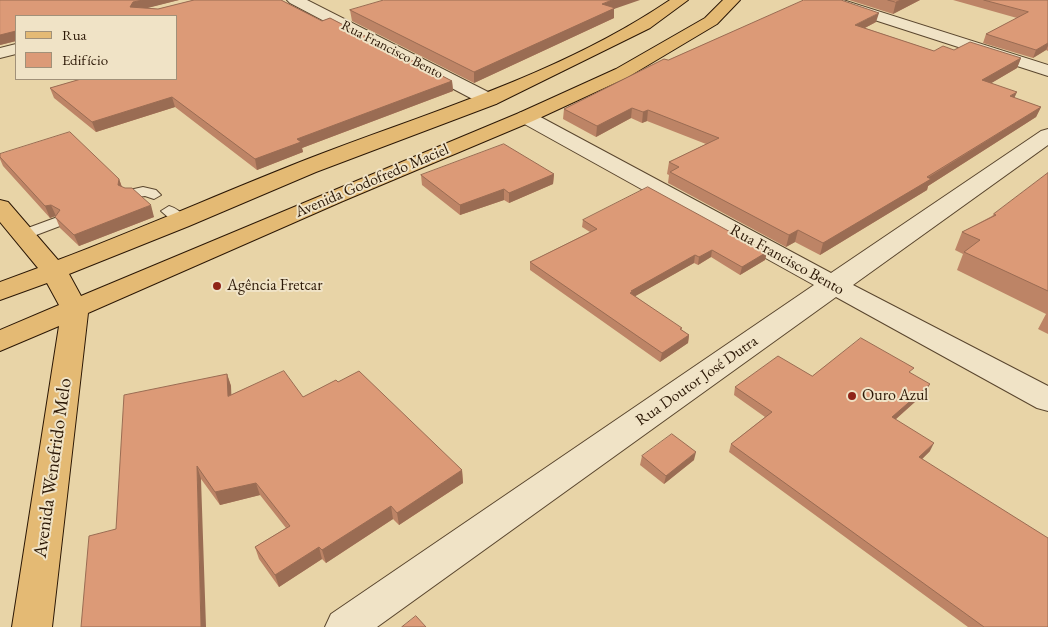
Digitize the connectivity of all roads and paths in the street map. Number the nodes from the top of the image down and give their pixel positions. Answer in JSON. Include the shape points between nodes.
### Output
{"nodes":[{"id":1,"x":295,"y":0,"type":"edge"},
{"id":2,"x":680,"y":0,"type":"edge"},
{"id":3,"x":732,"y":0,"type":"edge"},
{"id":4,"x":827,"y":0,"type":"edge"},
{"id":5,"x":15,"y":49,"type":"edge"},
{"id":6,"x":0,"y":53,"type":"edge"},
{"id":7,"x":1048,"y":71,"type":"edge"},
{"id":8,"x":489,"y":100,"type":"junction"},
{"id":9,"x":526,"y":117,"type":"junction"},
{"id":10,"x":1048,"y":135,"type":"edge"},
{"id":11,"x":130,"y":194,"type":"edge"},
{"id":12,"x":154,"y":195,"type":"dead end"},
{"id":13,"x":0,"y":207,"type":"edge"},
{"id":14,"x":55,"y":223,"type":"edge"},
{"id":15,"x":23,"y":235,"type":"junction"},
{"id":16,"x":54,"y":271,"type":"junction"},
{"id":17,"x":833,"y":285,"type":"junction"},
{"id":18,"x":0,"y":292,"type":"edge"},
{"id":19,"x":75,"y":309,"type":"junction"},
{"id":20,"x":0,"y":341,"type":"edge"},
{"id":21,"x":1048,"y":400,"type":"edge"},
{"id":22,"x":32,"y":627,"type":"edge"},
{"id":23,"x":345,"y":627,"type":"edge"}],
"edges":[{"from":1,"to":8,"type":"street","name":"Rua Francisco Bento"},
{"from":2,"to":8,"type":"main road","name":"Avenida Godofredo Maciel","via":[[644,25],[597,50]]},
{"from":3,"to":9,"type":"main road","name":"Avenida Godofredo Maciel","via":[[711,21],[681,40],[622,73]]},
{"from":4,"to":7,"type":"street"},
{"from":5,"to":6,"type":"street"},
{"from":8,"to":16,"type":"main road","name":"Avenida Godofredo Maciel","via":[[175,216]]},
{"from":9,"to":17,"type":"street","name":"Rua Francisco Bento"},
{"from":9,"to":19,"type":"main road","name":"Avenida Godofredo Maciel"},
{"from":10,"to":17,"type":"street","name":"Rua Doutor José Dutra"},
{"from":11,"to":12,"type":"lane","via":[[150,191]]},
{"from":13,"to":15,"type":"main road"},
{"from":14,"to":15,"type":"lane"},
{"from":15,"to":16,"type":"main road"},
{"from":16,"to":18,"type":"main road","name":"Avenida Godofredo Maciel"},
{"from":16,"to":19,"type":"main road"},
{"from":17,"to":21,"type":"street","name":"Rua Francisco Bento"},
{"from":17,"to":23,"type":"street","name":"Rua Doutor José Dutra"},
{"from":19,"to":20,"type":"main road","name":"Avenida Godofredo Maciel"},
{"from":19,"to":22,"type":"main road","name":"Avenida Wenefrido Melo"}]}
